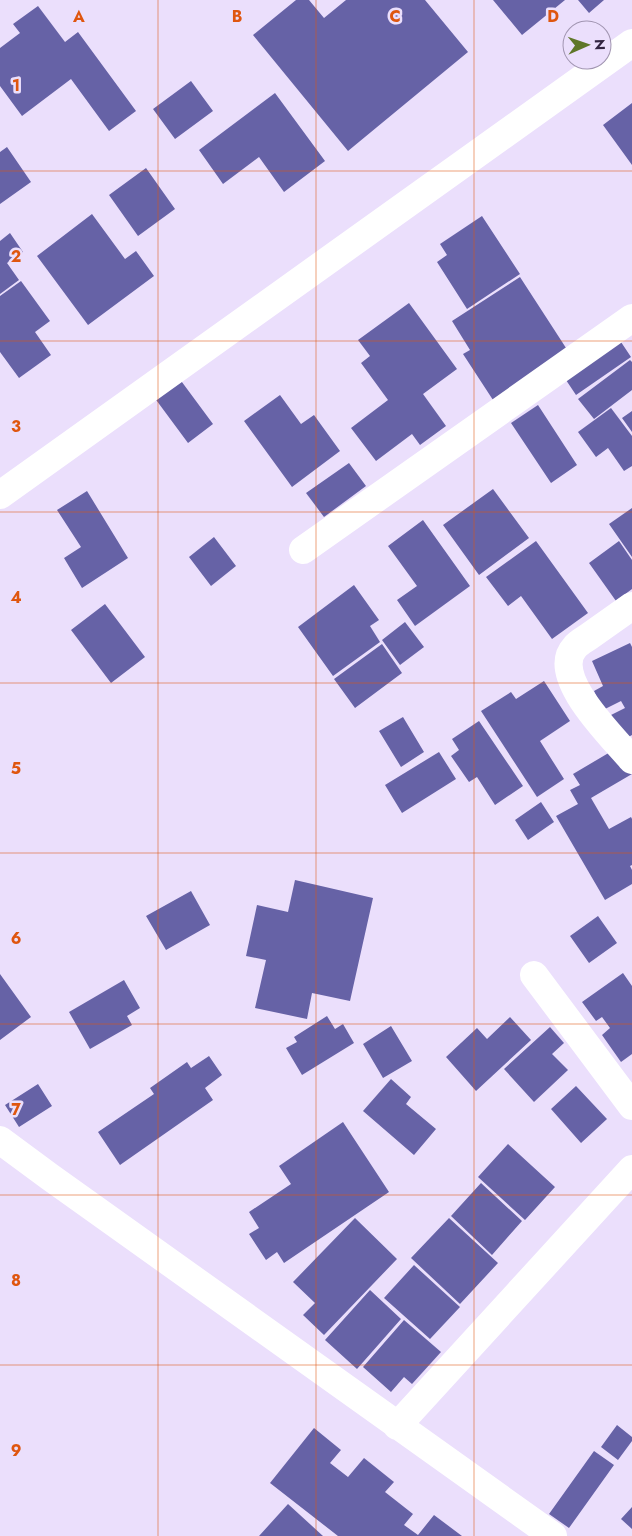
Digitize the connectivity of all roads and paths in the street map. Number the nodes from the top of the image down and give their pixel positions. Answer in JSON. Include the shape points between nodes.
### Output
{"nodes":[{"id":1,"x":632,"y":43,"type":"edge"},
{"id":2,"x":632,"y":318,"type":"edge"},
{"id":3,"x":0,"y":495,"type":"edge"},
{"id":4,"x":303,"y":550,"type":"dead end"},
{"id":5,"x":632,"y":606,"type":"edge"},
{"id":6,"x":632,"y":760,"type":"edge"},
{"id":7,"x":534,"y":975,"type":"dead end"},
{"id":8,"x":632,"y":1106,"type":"edge"},
{"id":9,"x":0,"y":1140,"type":"edge"},
{"id":10,"x":632,"y":1169,"type":"edge"},
{"id":11,"x":397,"y":1426,"type":"junction"},
{"id":12,"x":553,"y":1536,"type":"edge"}],
"edges":[{"from":1,"to":3,"type":"street"},
{"from":2,"to":4,"type":"street"},
{"from":5,"to":6,"type":"street","via":[[575,647],[568,665],[578,693],[588,708]]},
{"from":7,"to":8,"type":"street"},
{"from":9,"to":11,"type":"street"},
{"from":10,"to":11,"type":"street"},
{"from":11,"to":12,"type":"street"}]}
